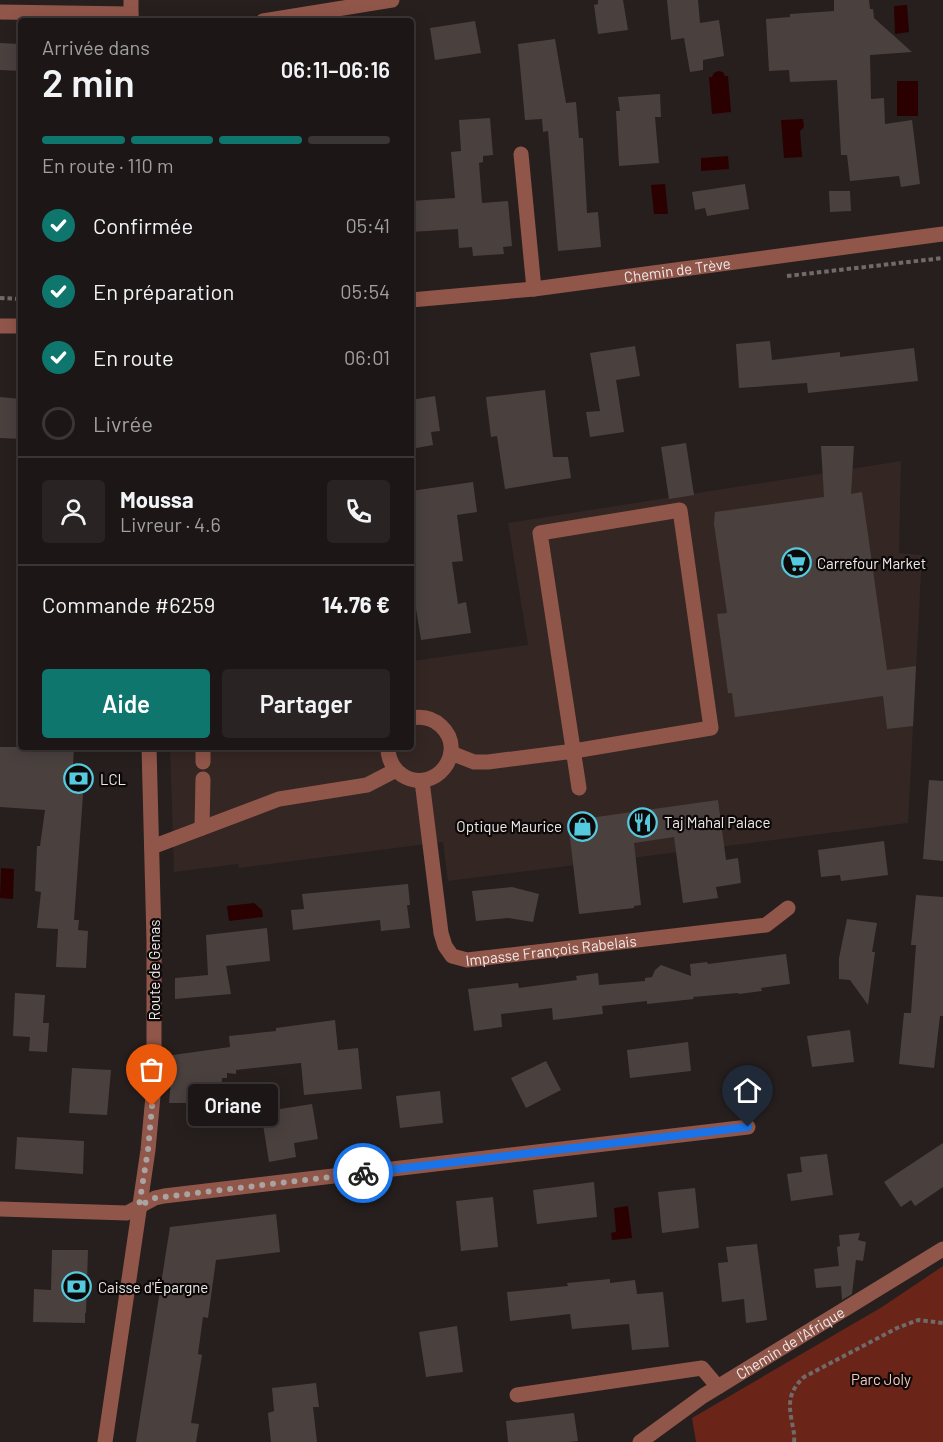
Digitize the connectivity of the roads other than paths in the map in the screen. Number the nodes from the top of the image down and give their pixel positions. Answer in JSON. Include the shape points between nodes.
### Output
{"nodes":[{"id":1,"x":392,"y":0,"type":"edge"},
{"id":2,"x":0,"y":12,"type":"edge"},
{"id":3,"x":131,"y":12,"type":"edge"},
{"id":4,"x":281,"y":18,"type":"edge"},
{"id":5,"x":521,"y":154,"type":"dead end"},
{"id":6,"x":943,"y":234,"type":"edge"},
{"id":7,"x":534,"y":289,"type":"junction"},
{"id":8,"x":414,"y":300,"type":"edge"},
{"id":9,"x":0,"y":326,"type":"edge"},
{"id":10,"x":18,"y":326,"type":"edge"},
{"id":11,"x":414,"y":718,"type":"edge"},
{"id":12,"x":149,"y":750,"type":"edge"},
{"id":13,"x":388,"y":750,"type":"edge"},
{"id":14,"x":574,"y":751,"type":"junction"},
{"id":15,"x":451,"y":753,"type":"junction"},
{"id":16,"x":396,"y":770,"type":"junction"},
{"id":17,"x":202,"y":778,"type":"dead end"},
{"id":18,"x":422,"y":781,"type":"junction"},
{"id":19,"x":579,"y":788,"type":"dead end"},
{"id":20,"x":202,"y":828,"type":"junction"},
{"id":21,"x":152,"y":847,"type":"junction"},
{"id":22,"x":788,"y":908,"type":"dead end"},
{"id":23,"x":748,"y":1127,"type":"dead end"},
{"id":24,"x":139,"y":1206,"type":"junction"},
{"id":25,"x":0,"y":1209,"type":"edge"},
{"id":26,"x":943,"y":1249,"type":"edge"},
{"id":27,"x":718,"y":1387,"type":"junction"},
{"id":28,"x":517,"y":1395,"type":"dead end"},
{"id":29,"x":105,"y":1442,"type":"edge"},
{"id":30,"x":640,"y":1442,"type":"edge"}],
"edges":[{"from":1,"to":4,"type":"street"},
{"from":2,"to":3,"type":"street"},
{"from":5,"to":7,"type":"street"},
{"from":6,"to":7,"type":"street","name":"Chemin de Trève"},
{"from":7,"to":8,"type":"street","name":"Chemin de Trève"},
{"from":9,"to":10,"type":"street"},
{"from":11,"to":15,"type":"street","via":[[424,717],[442,726],[448,734]]},
{"from":12,"to":21,"type":"street","name":"Route de Genas"},
{"from":13,"to":16,"type":"street"},
{"from":14,"to":14,"type":"street","via":[[540,533],[680,510],[711,728]]},
{"from":14,"to":15,"type":"street","via":[[488,762],[474,762]]},
{"from":14,"to":19,"type":"street"},
{"from":15,"to":18,"type":"street","via":[[441,772]]},
{"from":16,"to":18,"type":"street"},
{"from":16,"to":20,"type":"street","via":[[368,785],[279,799]]},
{"from":17,"to":20,"type":"street"},
{"from":18,"to":22,"type":"street","name":"Impasse François Rabelais","via":[[441,933],[452,956],[467,960],[766,925]]},
{"from":20,"to":21,"type":"street"},
{"from":21,"to":24,"type":"street","name":"Route de Genas","via":[[154,1085]]},
{"from":23,"to":24,"type":"street","via":[[155,1198]]},
{"from":24,"to":25,"type":"street","via":[[127,1213]]},
{"from":24,"to":29,"type":"street","name":"Route de Genas"},
{"from":26,"to":27,"type":"street","name":"Chemin de l'Afrique"},
{"from":27,"to":28,"type":"street","via":[[702,1368]]},
{"from":27,"to":30,"type":"street","name":"Chemin de l'Afrique"}]}
